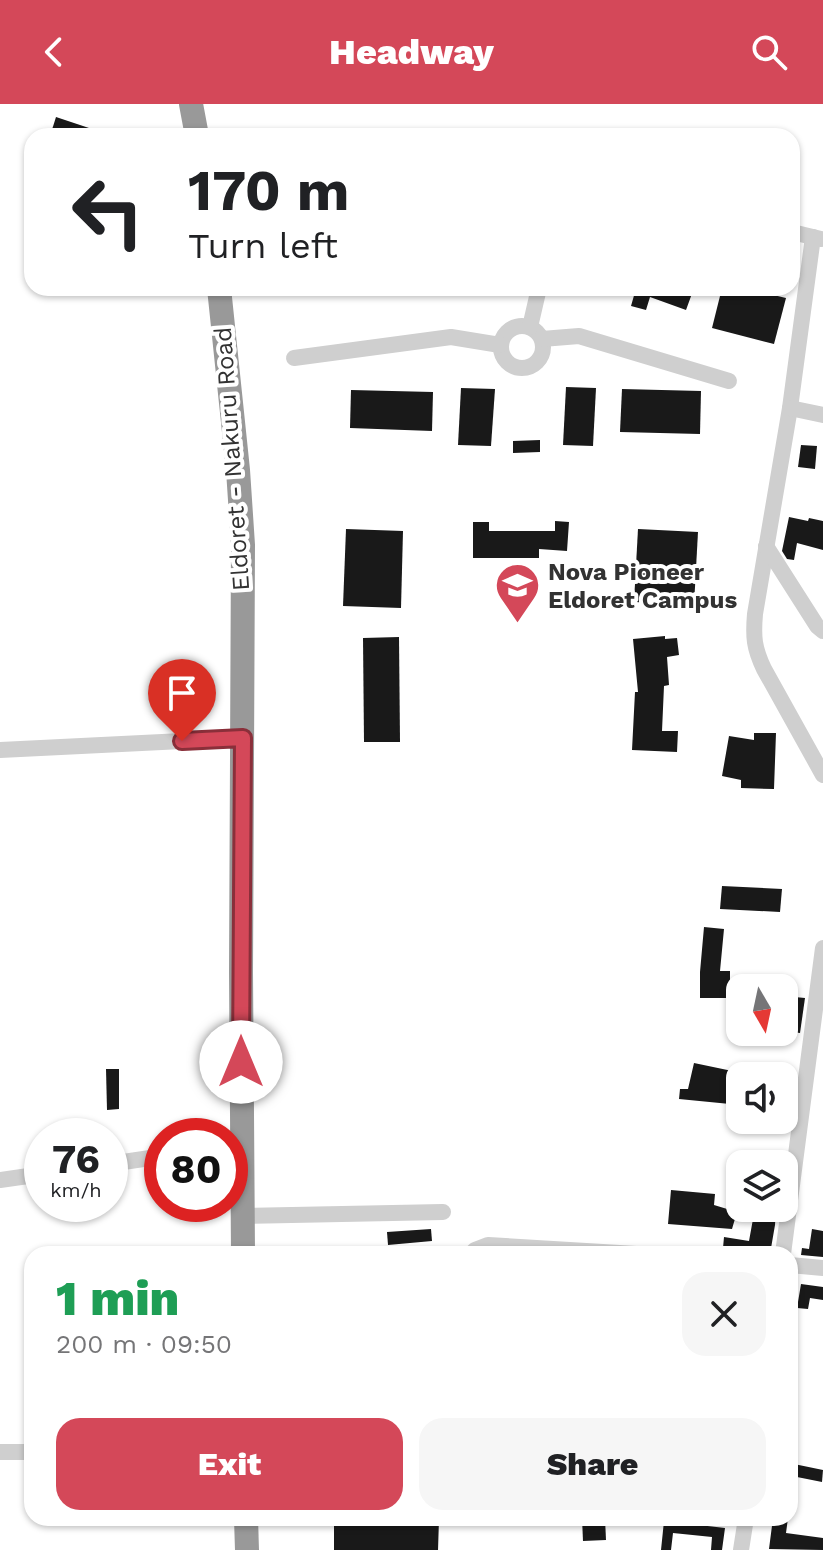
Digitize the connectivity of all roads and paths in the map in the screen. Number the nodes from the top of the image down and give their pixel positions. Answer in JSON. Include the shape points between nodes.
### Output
{"nodes":[{"id":1,"x":818,"y":238,"type":"edge"},
{"id":2,"x":220,"y":296,"type":"edge"},
{"id":3,"x":528,"y":296,"type":"edge"},
{"id":4,"x":536,"y":296,"type":"edge"},
{"id":5,"x":526,"y":326,"type":"junction"},
{"id":6,"x":542,"y":339,"type":"junction"},
{"id":7,"x":500,"y":345,"type":"junction"},
{"id":8,"x":294,"y":358,"type":"dead end"},
{"id":9,"x":729,"y":381,"type":"dead end"},
{"id":10,"x":790,"y":408,"type":"junction"},
{"id":11,"x":823,"y":415,"type":"edge"},
{"id":12,"x":766,"y":546,"type":"junction"},
{"id":13,"x":823,"y":631,"type":"edge"},
{"id":14,"x":243,"y":738,"type":"junction"},
{"id":15,"x":0,"y":750,"type":"edge"},
{"id":16,"x":823,"y":775,"type":"edge"},
{"id":17,"x":823,"y":948,"type":"edge"},
{"id":18,"x":238,"y":1118,"type":"edge"},
{"id":19,"x":24,"y":1177,"type":"edge"},
{"id":20,"x":0,"y":1180,"type":"edge"},
{"id":21,"x":443,"y":1212,"type":"dead end"},
{"id":22,"x":248,"y":1216,"type":"edge"},
{"id":23,"x":243,"y":1222,"type":"edge"},
{"id":24,"x":243,"y":1246,"type":"edge"},
{"id":25,"x":784,"y":1246,"type":"edge"},
{"id":26,"x":798,"y":1266,"type":"edge"},
{"id":27,"x":823,"y":1268,"type":"edge"},
{"id":28,"x":0,"y":1452,"type":"edge"},
{"id":29,"x":24,"y":1452,"type":"edge"},
{"id":30,"x":246,"y":1526,"type":"edge"},
{"id":31,"x":745,"y":1526,"type":"edge"},
{"id":32,"x":247,"y":1550,"type":"edge"},
{"id":33,"x":741,"y":1550,"type":"edge"}],
"edges":[{"from":1,"to":10,"type":"street"},
{"from":2,"to":14,"type":"highway","name":"Eldoret - Nakuru Road","via":[[243,545]]},
{"from":3,"to":5,"type":"street"},
{"from":4,"to":5,"type":"street"},
{"from":5,"to":6,"type":"street"},
{"from":5,"to":7,"type":"street","via":[[513,327]]},
{"from":6,"to":7,"type":"street","via":[[536,363],[522,368],[503,358]]},
{"from":6,"to":9,"type":"street","via":[[579,336]]},
{"from":7,"to":8,"type":"street","via":[[451,337]]},
{"from":10,"to":11,"type":"street"},
{"from":10,"to":12,"type":"street"},
{"from":12,"to":13,"type":"street"},
{"from":12,"to":16,"type":"street","via":[[755,614],[756,651]]},
{"from":14,"to":15,"type":"street"},
{"from":14,"to":18,"type":"highway","name":"Eldoret - Nakuru Road"},
{"from":17,"to":25,"type":"street"},
{"from":19,"to":20,"type":"street"},
{"from":21,"to":22,"type":"street"},
{"from":23,"to":24,"type":"highway","name":"Eldoret - Nakuru Road"},
{"from":26,"to":27,"type":"street"},
{"from":28,"to":29,"type":"street"},
{"from":30,"to":32,"type":"highway"},
{"from":31,"to":33,"type":"street"}]}
